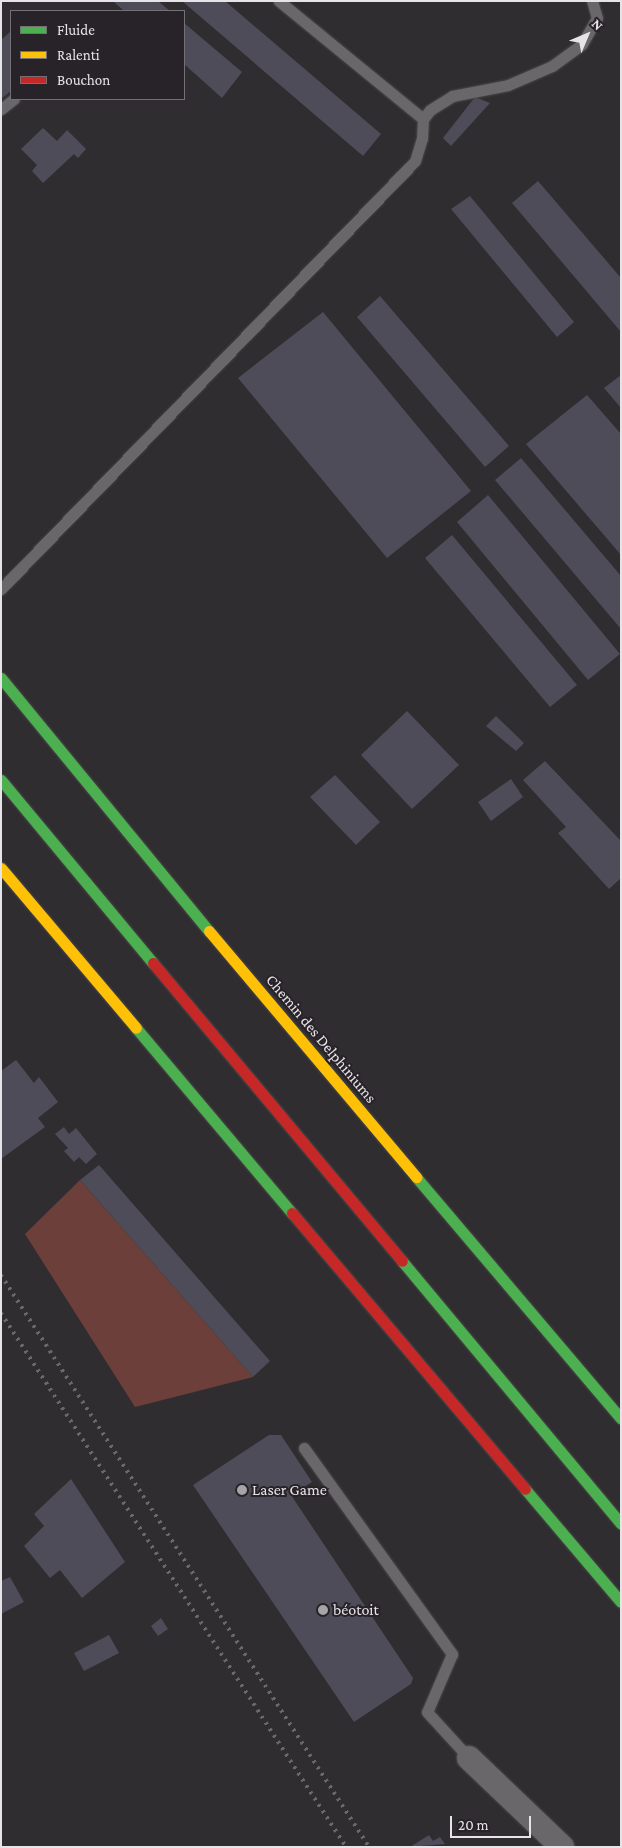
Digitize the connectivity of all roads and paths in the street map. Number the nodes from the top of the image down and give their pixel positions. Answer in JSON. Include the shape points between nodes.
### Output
{"nodes":[{"id":1,"x":279,"y":1,"type":"edge"},
{"id":2,"x":592,"y":1,"type":"edge"},
{"id":3,"x":13,"y":100,"type":"edge"},
{"id":4,"x":1,"y":109,"type":"edge"},
{"id":5,"x":423,"y":120,"type":"junction"},
{"id":6,"x":1,"y":589,"type":"edge"},
{"id":7,"x":1,"y":678,"type":"edge"},
{"id":8,"x":1,"y":780,"type":"edge"},
{"id":9,"x":1,"y":868,"type":"edge"},
{"id":10,"x":621,"y":1419,"type":"edge"},
{"id":11,"x":304,"y":1448,"type":"dead end"},
{"id":12,"x":621,"y":1524,"type":"edge"},
{"id":13,"x":621,"y":1602,"type":"edge"},
{"id":14,"x":469,"y":1758,"type":"joint"},
{"id":15,"x":562,"y":1847,"type":"edge"}],
"edges":[{"from":1,"to":5,"type":"lane"},
{"from":2,"to":5,"type":"lane","via":[[597,18],[582,44],[552,66],[508,85],[452,96],[430,110]]},
{"from":3,"to":4,"type":"lane"},
{"from":5,"to":6,"type":"lane","via":[[415,161]]},
{"from":7,"to":10,"type":"main road","name":"Chemin des Delphiniums","via":[[161,874]]},
{"from":8,"to":12,"type":"main road"},
{"from":9,"to":13,"type":"main road"},
{"from":11,"to":14,"type":"lane","via":[[452,1654],[427,1712]]},
{"from":14,"to":15,"type":"street"}]}
